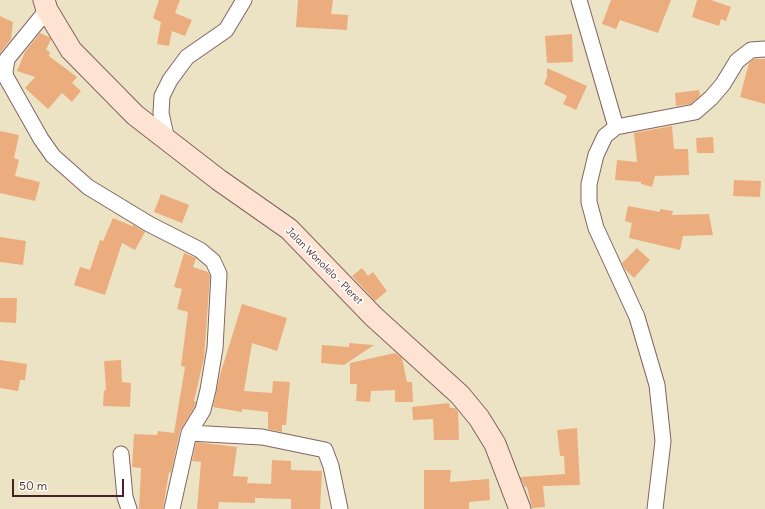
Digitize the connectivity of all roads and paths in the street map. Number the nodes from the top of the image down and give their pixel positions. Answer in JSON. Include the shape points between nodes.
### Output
{"nodes":[{"id":1,"x":244,"y":0,"type":"edge"},
{"id":2,"x":580,"y":0,"type":"edge"},
{"id":3,"x":45,"y":5,"type":"edge"},
{"id":4,"x":765,"y":49,"type":"edge"},
{"id":5,"x":616,"y":127,"type":"junction"},
{"id":6,"x":167,"y":140,"type":"junction"},
{"id":7,"x":189,"y":433,"type":"junction"},
{"id":8,"x":120,"y":454,"type":"dead end"},
{"id":9,"x":129,"y":509,"type":"edge"},
{"id":10,"x":172,"y":509,"type":"edge"},
{"id":11,"x":340,"y":509,"type":"edge"},
{"id":12,"x":520,"y":509,"type":"edge"},
{"id":13,"x":654,"y":509,"type":"edge"}],
"edges":[{"from":1,"to":6,"type":"street","via":[[226,30],[187,57],[170,80],[162,96],[161,113]]},
{"from":2,"to":5,"type":"street"},
{"from":3,"to":6,"type":"main road","name":"Jalan Wonolelo - Pleret","via":[[71,50],[135,115]]},
{"from":3,"to":7,"type":"street","via":[[7,59],[5,72],[41,139],[70,172],[88,186],[149,224],[200,250],[213,261],[219,274],[215,348],[208,390],[202,410]]},
{"from":4,"to":5,"type":"street","via":[[751,50],[737,61],[723,84],[695,112]]},
{"from":5,"to":13,"type":"street","via":[[605,136],[596,155],[589,184],[589,202],[596,228],[637,317],[657,385],[663,441]]},
{"from":6,"to":12,"type":"main road","name":"Jalan Wonolelo - Pleret","via":[[289,229],[373,316],[460,395],[479,418],[495,444]]},
{"from":7,"to":10,"type":"street"},
{"from":7,"to":11,"type":"street","via":[[262,437],[325,450]]},
{"from":8,"to":9,"type":"street","via":[[125,497]]}]}
